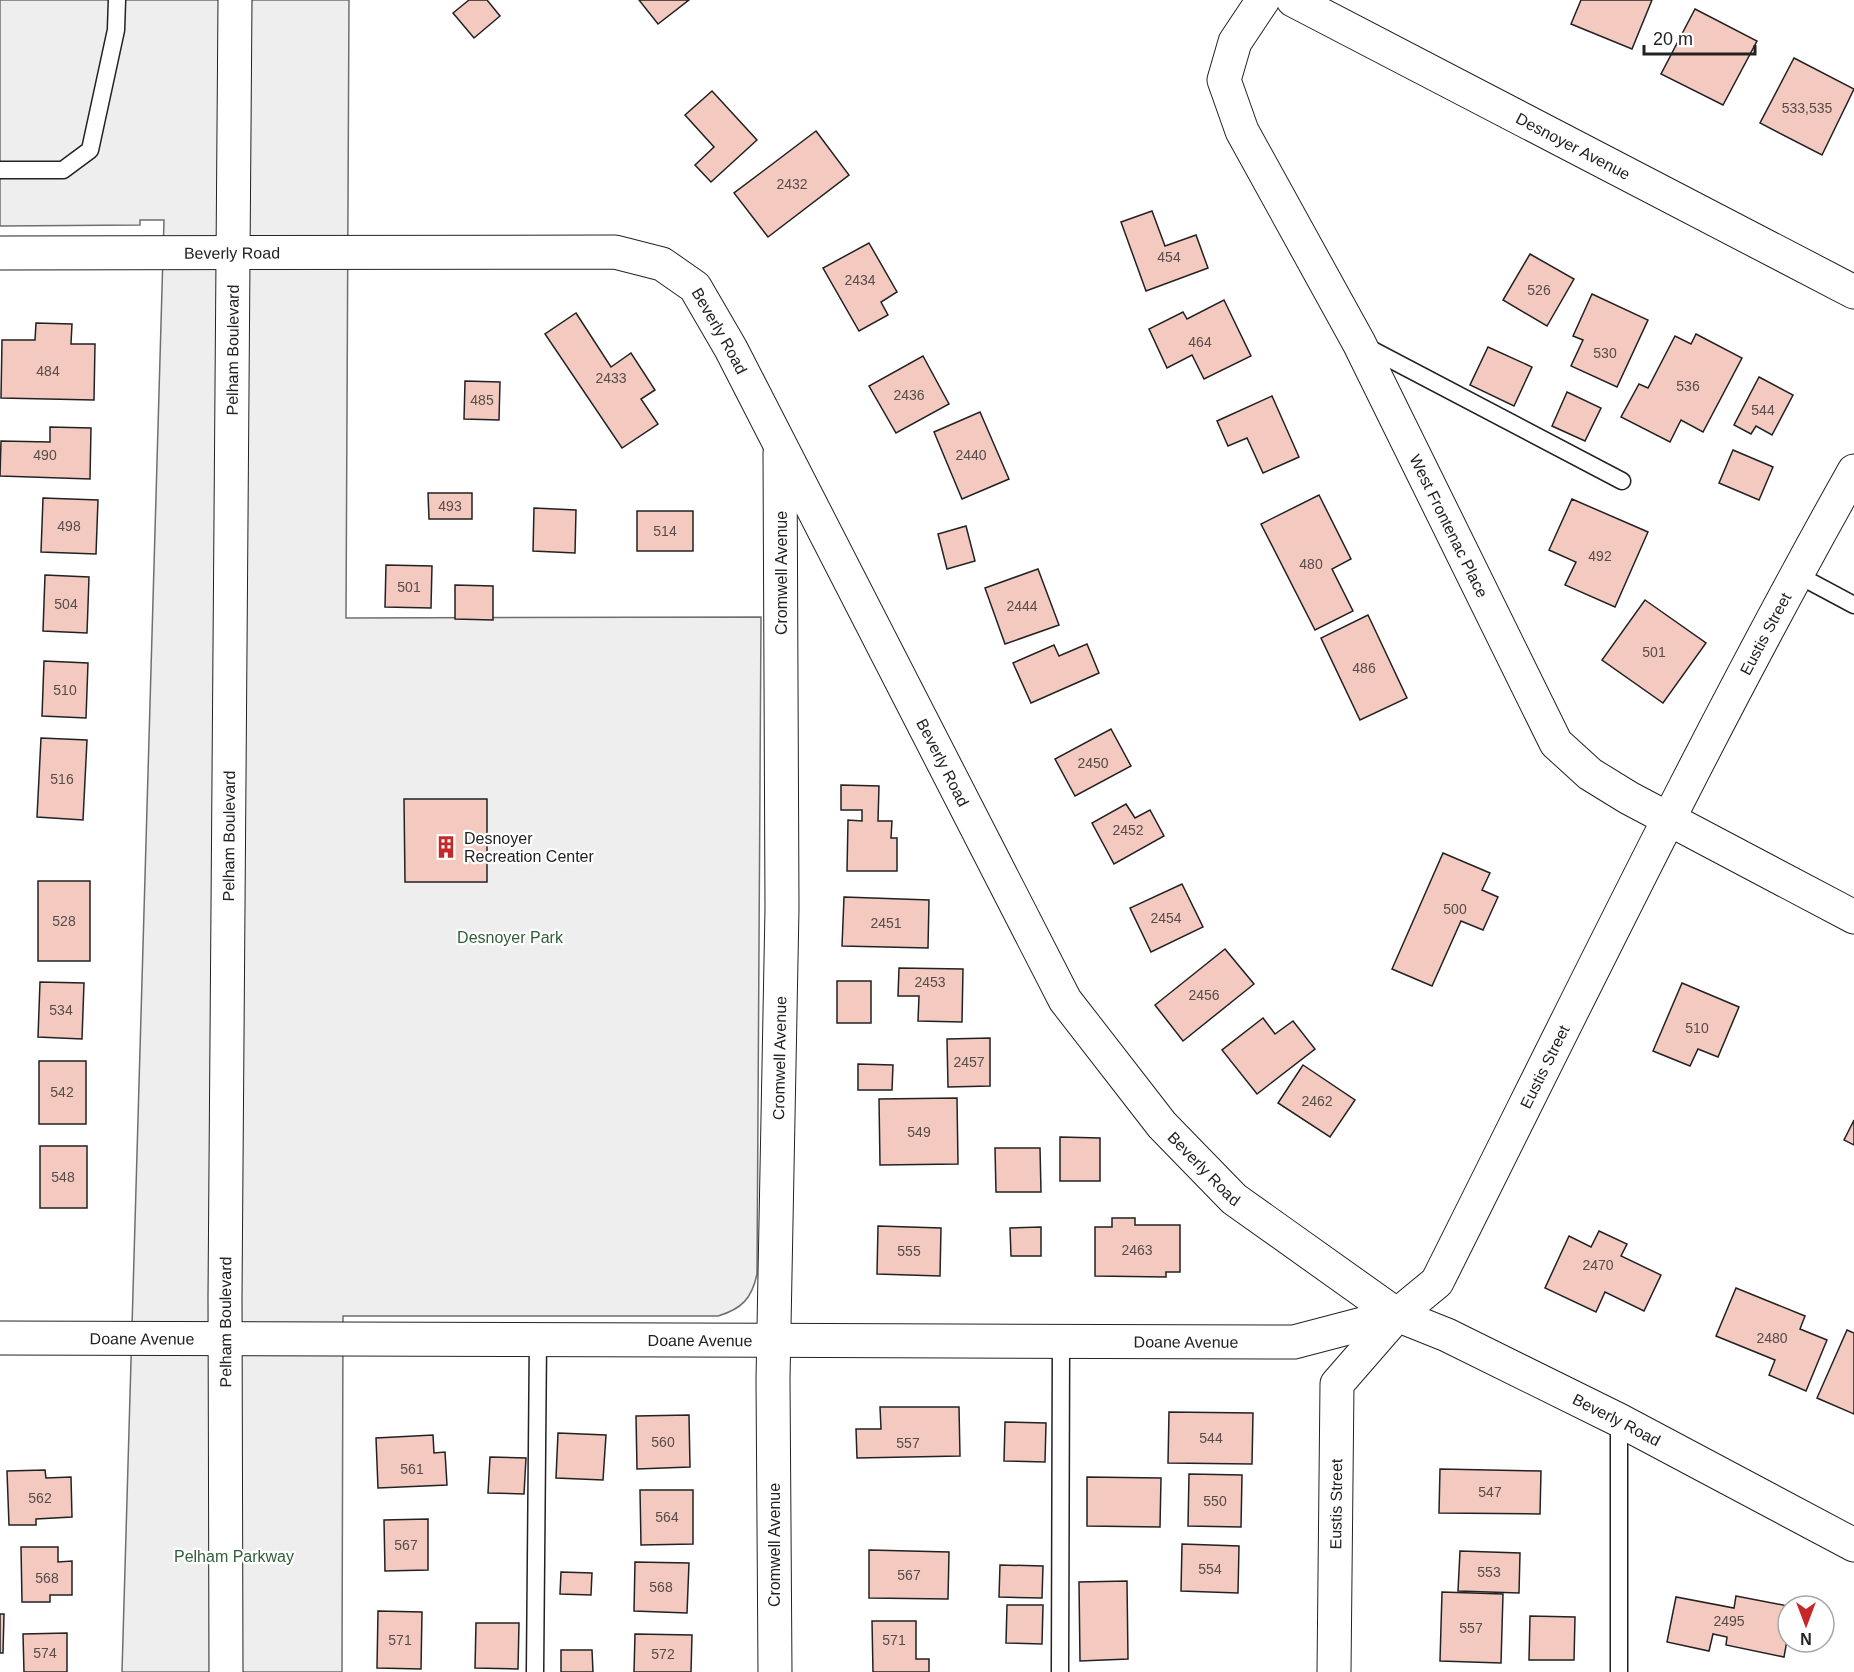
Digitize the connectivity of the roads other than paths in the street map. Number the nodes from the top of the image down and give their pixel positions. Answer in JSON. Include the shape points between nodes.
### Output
{"nodes":[{"id":1,"x":117,"y":0,"type":"edge"},
{"id":2,"x":235,"y":0,"type":"edge"},
{"id":3,"x":1263,"y":0,"type":"edge"},
{"id":4,"x":1293,"y":0,"type":"edge"},
{"id":5,"x":0,"y":170,"type":"edge"},
{"id":6,"x":234,"y":251,"type":"junction"},
{"id":7,"x":0,"y":253,"type":"edge"},
{"id":8,"x":1854,"y":292,"type":"edge"},
{"id":9,"x":1359,"y":343,"type":"junction"},
{"id":10,"x":780,"y":446,"type":"junction"},
{"id":11,"x":1854,"y":471,"type":"edge"},
{"id":12,"x":1622,"y":481,"type":"dead end"},
{"id":13,"x":1796,"y":574,"type":"junction"},
{"id":14,"x":1854,"y":605,"type":"edge"},
{"id":15,"x":1670,"y":818,"type":"junction"},
{"id":16,"x":1854,"y":916,"type":"edge"},
{"id":17,"x":1398,"y":1315,"type":"junction"},
{"id":18,"x":0,"y":1338,"type":"edge"},
{"id":19,"x":225,"y":1339,"type":"junction"},
{"id":20,"x":538,"y":1339,"type":"junction"},
{"id":21,"x":1061,"y":1340,"type":"junction"},
{"id":22,"x":774,"y":1342,"type":"junction"},
{"id":23,"x":1619,"y":1420,"type":"junction"},
{"id":24,"x":1854,"y":1545,"type":"edge"},
{"id":25,"x":226,"y":1672,"type":"edge"},
{"id":26,"x":535,"y":1672,"type":"edge"},
{"id":27,"x":775,"y":1672,"type":"edge"},
{"id":28,"x":1060,"y":1672,"type":"edge"},
{"id":29,"x":1334,"y":1672,"type":"edge"},
{"id":30,"x":1619,"y":1672,"type":"edge"}],
"edges":[{"from":1,"to":5,"type":"lane","via":[[116,30],[90,150],[63,170]]},
{"from":2,"to":6,"type":"street","name":"Pelham Boulevard"},
{"from":3,"to":9,"type":"street","name":"West Frontenac Place","via":[[1235,42],[1224,80],[1242,131]]},
{"from":4,"to":8,"type":"street","name":"Desnoyer Avenue"},
{"from":6,"to":7,"type":"street","name":"Beverly Road"},
{"from":6,"to":10,"type":"street","name":"Beverly Road","via":[[615,252],[662,264],[695,287]]},
{"from":6,"to":19,"type":"street","name":"Pelham Boulevard"},
{"from":9,"to":12,"type":"lane"},
{"from":9,"to":15,"type":"street","name":"West Frontenac Place","via":[[1557,743],[1590,774]]},
{"from":10,"to":17,"type":"street","name":"Beverly Road","via":[[1065,1000],[1162,1125],[1234,1199]]},
{"from":10,"to":22,"type":"street","name":"Cromwell Avenue","via":[[782,908]]},
{"from":11,"to":13,"type":"street","name":"Eustis Street"},
{"from":13,"to":14,"type":"lane"},
{"from":13,"to":15,"type":"street","name":"Eustis Street"},
{"from":15,"to":16,"type":"street","name":"West Frontenac Place"},
{"from":15,"to":17,"type":"street","name":"Eustis Street","via":[[1437,1282]]},
{"from":17,"to":21,"type":"street","name":"Doane Avenue","via":[[1294,1342]]},
{"from":17,"to":23,"type":"street","name":"Beverly Road"},
{"from":17,"to":29,"type":"street","name":"Eustis Street","via":[[1337,1384]]},
{"from":18,"to":19,"type":"street","name":"Doane Avenue"},
{"from":19,"to":20,"type":"street","name":"Doane Avenue"},
{"from":19,"to":25,"type":"street","name":"Pelham Boulevard"},
{"from":20,"to":22,"type":"street","name":"Doane Avenue"},
{"from":20,"to":26,"type":"lane"},
{"from":21,"to":22,"type":"street","name":"Doane Avenue"},
{"from":21,"to":28,"type":"lane"},
{"from":22,"to":27,"type":"street","name":"Cromwell Avenue"},
{"from":23,"to":24,"type":"street","name":"Beverly Road"},
{"from":23,"to":30,"type":"lane"}]}
